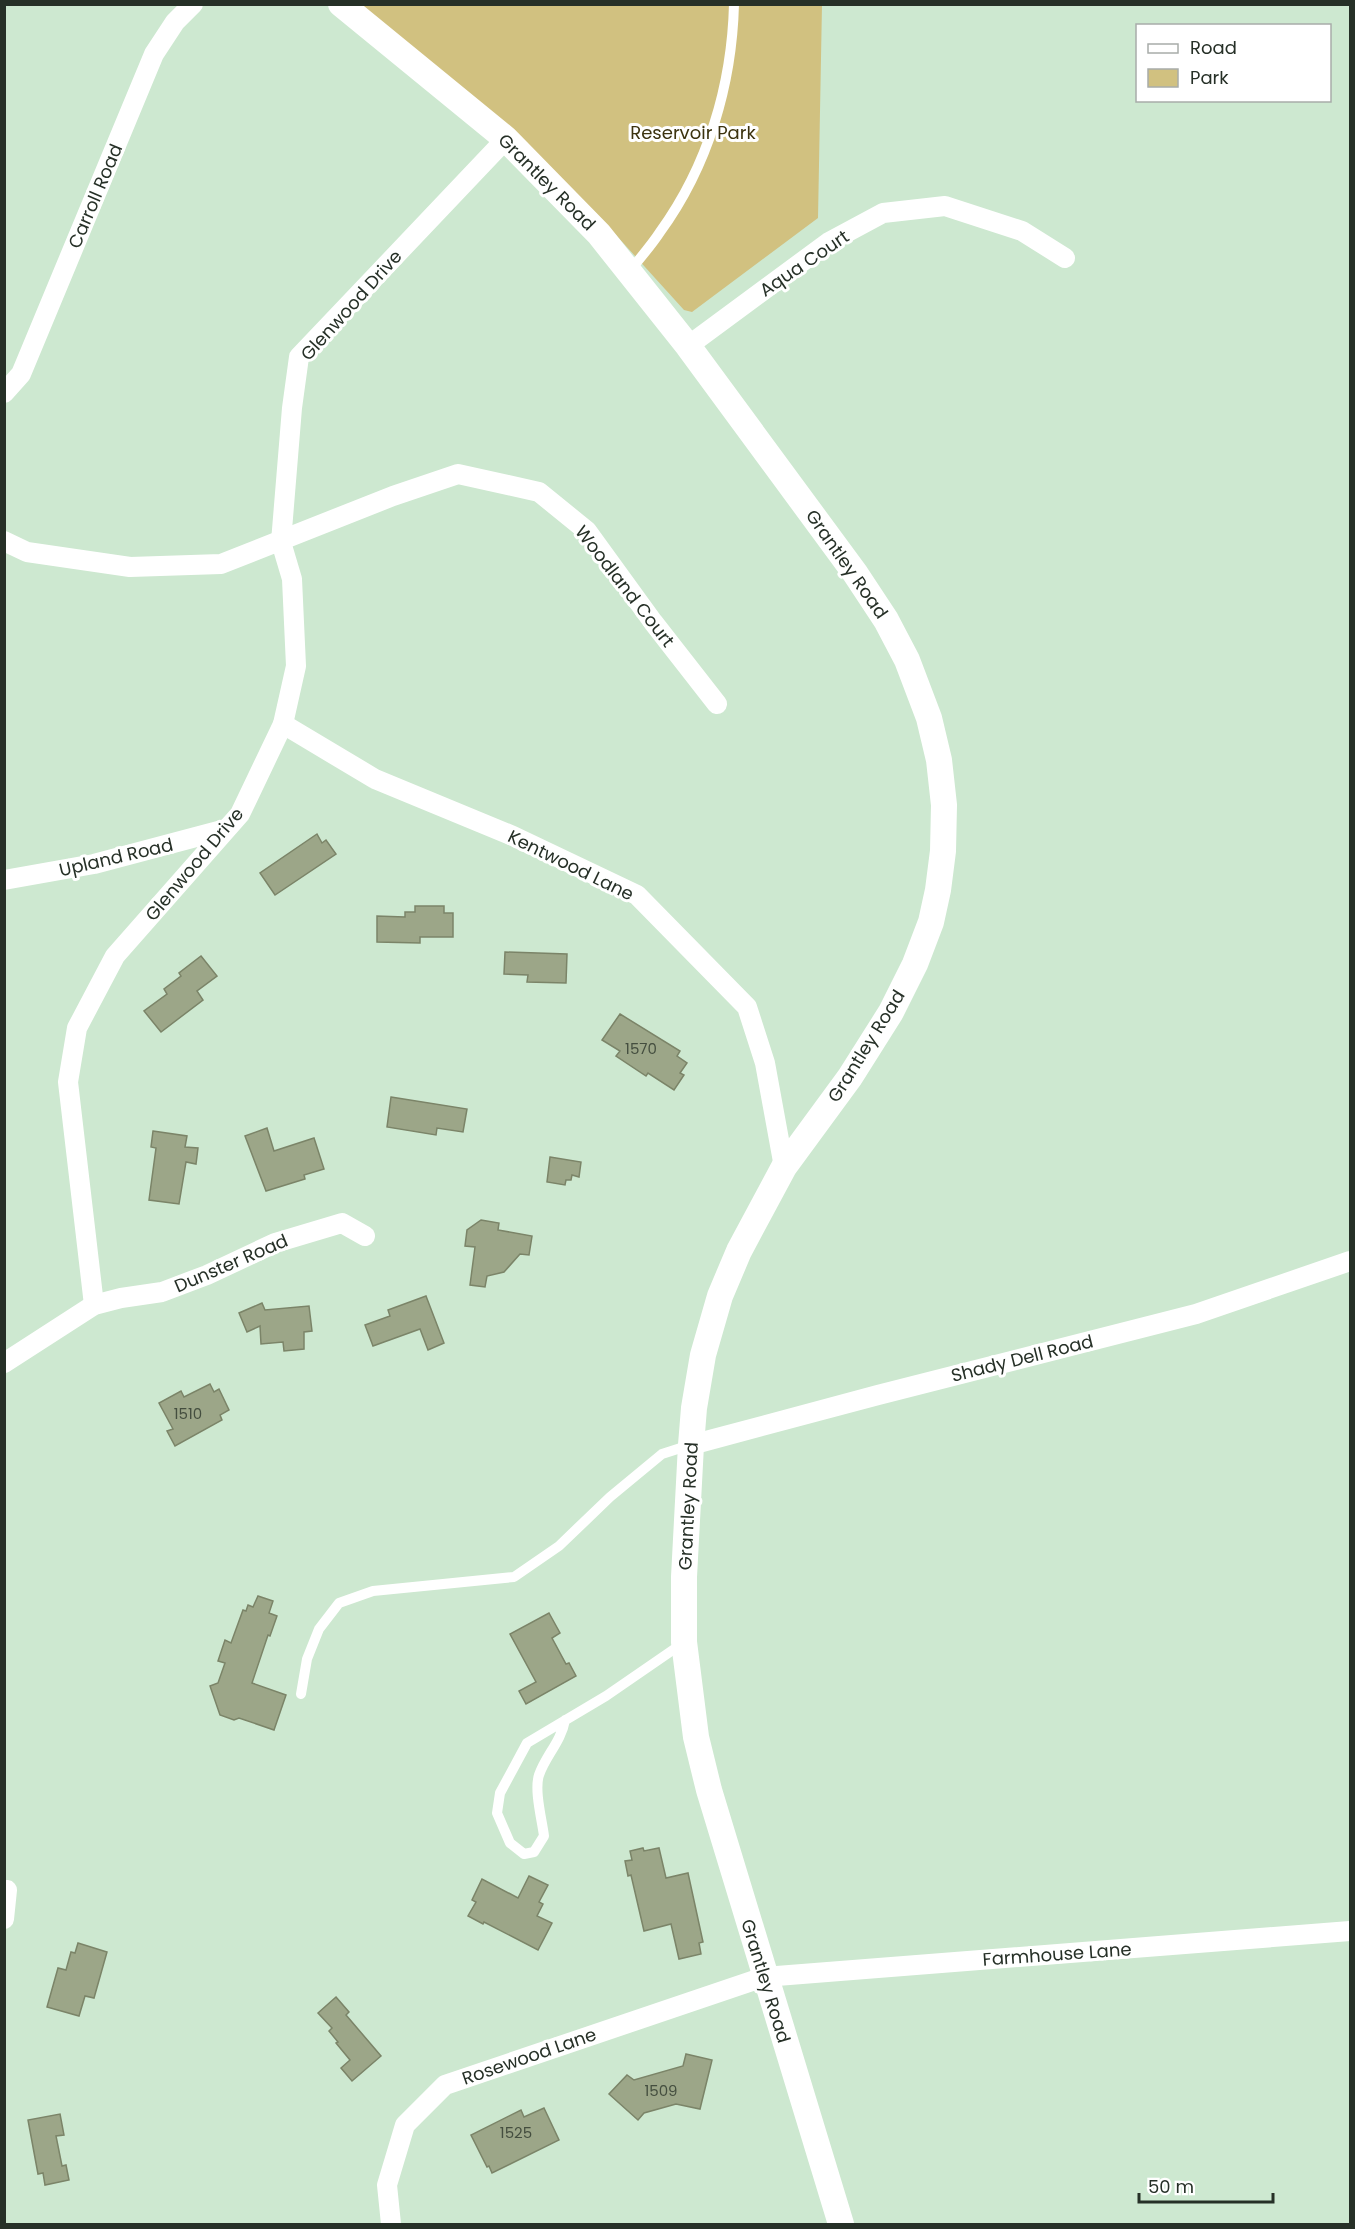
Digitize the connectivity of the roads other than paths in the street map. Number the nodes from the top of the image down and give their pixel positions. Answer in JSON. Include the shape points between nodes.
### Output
{"nodes":[{"id":1,"x":193,"y":4,"type":"edge"},
{"id":2,"x":341,"y":4,"type":"edge"},
{"id":3,"x":734,"y":4,"type":"edge"},
{"id":4,"x":506,"y":139,"type":"junction"},
{"id":5,"x":1065,"y":258,"type":"dead end"},
{"id":6,"x":629,"y":272,"type":"junction"},
{"id":7,"x":688,"y":346,"type":"junction"},
{"id":8,"x":4,"y":393,"type":"edge"},
{"id":9,"x":4,"y":541,"type":"edge"},
{"id":10,"x":280,"y":542,"type":"junction"},
{"id":11,"x":717,"y":704,"type":"dead end"},
{"id":12,"x":283,"y":724,"type":"junction"},
{"id":13,"x":226,"y":829,"type":"junction"},
{"id":14,"x":4,"y":880,"type":"edge"},
{"id":15,"x":784,"y":1167,"type":"junction"},
{"id":16,"x":365,"y":1236,"type":"dead end"},
{"id":17,"x":1350,"y":1261,"type":"edge"},
{"id":18,"x":94,"y":1305,"type":"junction"},
{"id":19,"x":4,"y":1363,"type":"edge"},
{"id":20,"x":691,"y":1445,"type":"junction"},
{"id":21,"x":684,"y":1642,"type":"junction"},
{"id":22,"x":301,"y":1694,"type":"dead end"},
{"id":23,"x":565,"y":1720,"type":"junction"},
{"id":24,"x":7,"y":1890,"type":"dead end"},
{"id":25,"x":4,"y":1919,"type":"edge"},
{"id":26,"x":1350,"y":1931,"type":"edge"},
{"id":27,"x":764,"y":1977,"type":"junction"},
{"id":28,"x":391,"y":2224,"type":"edge"},
{"id":29,"x":841,"y":2224,"type":"edge"}],
"edges":[{"from":1,"to":8,"type":"street","name":"Carroll Road","via":[[154,54],[21,374]]},
{"from":2,"to":4,"type":"street","name":"Grantley Road"},
{"from":3,"to":6,"type":"lane","via":[[722,103],[707,145],[661,231]]},
{"from":4,"to":6,"type":"street","name":"Grantley Road","via":[[599,234]]},
{"from":4,"to":10,"type":"street","name":"Glenwood Drive","via":[[299,357]]},
{"from":5,"to":7,"type":"street","name":"Aqua Court","via":[[1022,231],[945,206],[884,213],[829,242]]},
{"from":6,"to":7,"type":"street","name":"Grantley Road"},
{"from":7,"to":15,"type":"street","name":"Grantley Road","via":[[886,620],[907,660],[929,718],[944,805],[938,890],[915,964],[856,1068]]},
{"from":9,"to":10,"type":"street","name":"Woodland Court","via":[[27,552],[130,567],[221,564]]},
{"from":10,"to":11,"type":"street","name":"Woodland Court","via":[[458,474],[538,492],[587,531]]},
{"from":10,"to":12,"type":"street","name":"Glenwood Drive","via":[[292,579],[296,666]]},
{"from":12,"to":13,"type":"street","name":"Glenwood Drive","via":[[240,814]]},
{"from":12,"to":15,"type":"street","name":"Kentwood Lane","via":[[375,778],[513,836],[637,895],[747,1007],[765,1063]]},
{"from":13,"to":14,"type":"street","name":"Upland Road","via":[[94,864]]},
{"from":13,"to":18,"type":"street","name":"Glenwood Drive","via":[[115,956],[77,1028],[68,1082]]},
{"from":15,"to":20,"type":"street","name":"Grantley Road","via":[[720,1296],[703,1354]]},
{"from":16,"to":18,"type":"street","name":"Dunster Road","via":[[342,1223],[275,1243],[162,1292]]},
{"from":17,"to":20,"type":"street","name":"Shady Dell Road","via":[[1196,1314]]},
{"from":18,"to":19,"type":"street"},
{"from":20,"to":21,"type":"street","name":"Grantley Road"},
{"from":20,"to":22,"type":"lane","via":[[662,1454],[559,1546],[514,1577],[373,1591],[339,1603],[319,1629],[307,1659]]},
{"from":21,"to":23,"type":"lane"},
{"from":21,"to":27,"type":"street","name":"Grantley Road","via":[[689,1693],[708,1790]]},
{"from":23,"to":23,"type":"lane","via":[[527,1743],[500,1792],[497,1813],[510,1843],[524,1854],[534,1852],[544,1836],[539,1776],[563,1733]]},
{"from":24,"to":25,"type":"street"},
{"from":26,"to":27,"type":"street","name":"Farmhouse Lane"},
{"from":27,"to":28,"type":"street","name":"Rosewood Lane","via":[[445,2085],[405,2125],[387,2185]]},
{"from":27,"to":29,"type":"street","name":"Grantley Road"}]}
